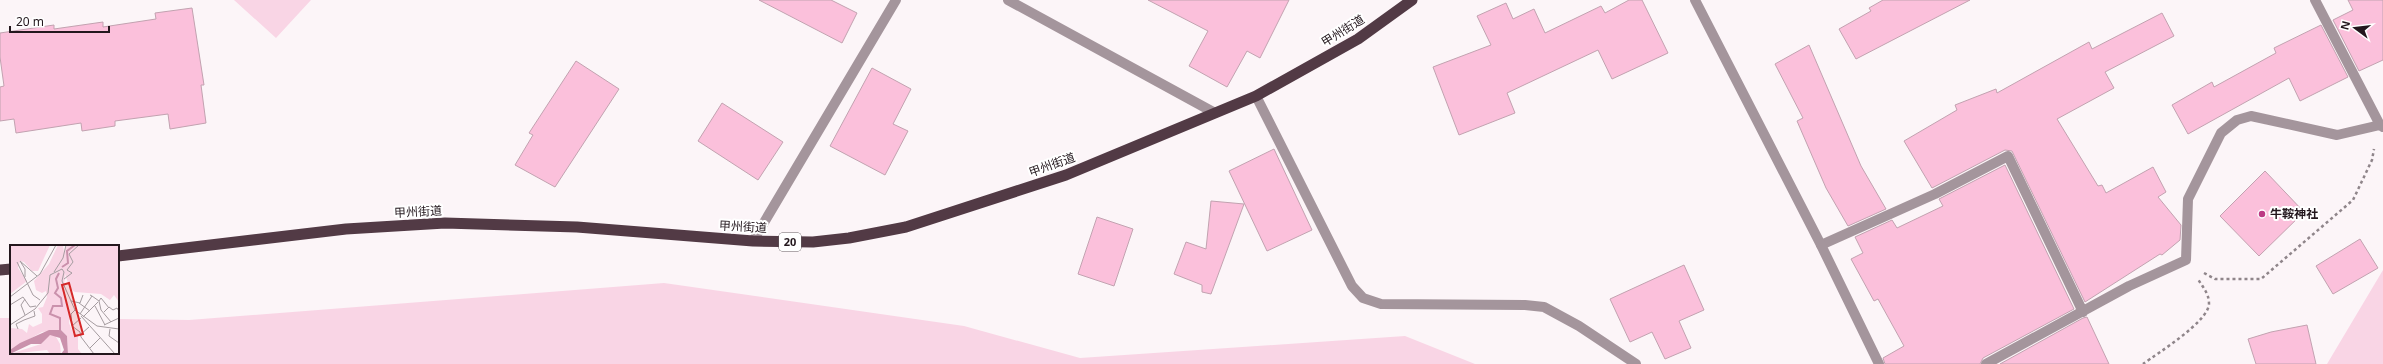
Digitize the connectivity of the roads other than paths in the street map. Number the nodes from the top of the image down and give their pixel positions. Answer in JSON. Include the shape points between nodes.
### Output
{"nodes":[{"id":1,"x":896,"y":0,"type":"edge"},
{"id":2,"x":1008,"y":0,"type":"edge"},
{"id":3,"x":1412,"y":0,"type":"edge"},
{"id":4,"x":1695,"y":0,"type":"edge"},
{"id":5,"x":2315,"y":0,"type":"edge"},
{"id":6,"x":1256,"y":96,"type":"junction"},
{"id":7,"x":1215,"y":113,"type":"junction"},
{"id":8,"x":2382,"y":126,"type":"edge"},
{"id":9,"x":753,"y":241,"type":"junction"},
{"id":10,"x":1821,"y":245,"type":"junction"},
{"id":11,"x":119,"y":256,"type":"edge"},
{"id":12,"x":10,"y":269,"type":"edge"},
{"id":13,"x":0,"y":270,"type":"edge"},
{"id":14,"x":2083,"y":312,"type":"junction"},
{"id":15,"x":1636,"y":364,"type":"edge"},
{"id":16,"x":1879,"y":364,"type":"edge"},
{"id":17,"x":1986,"y":364,"type":"edge"}],
"edges":[{"from":1,"to":9,"type":"street"},
{"from":2,"to":7,"type":"street"},
{"from":3,"to":6,"type":"highway","name":"甲州街道","number":"20","via":[[1358,39]]},
{"from":4,"to":10,"type":"street"},
{"from":5,"to":8,"type":"street"},
{"from":6,"to":7,"type":"highway","name":"甲州街道","number":"20"},
{"from":6,"to":15,"type":"street","via":[[1352,286],[1363,298],[1381,304],[1400,305],[1525,304],[1544,307],[1579,326]]},
{"from":7,"to":9,"type":"highway","name":"甲州街道","number":"20","via":[[1066,175],[906,227],[820,241]]},
{"from":8,"to":14,"type":"street","via":[[2337,135],[2251,116],[2237,120],[2221,133],[2188,198],[2186,260],[2130,286]]},
{"from":9,"to":11,"type":"highway","name":"甲州街道","number":"20","via":[[577,227],[445,223],[346,229]]},
{"from":10,"to":14,"type":"street","via":[[1935,194],[2008,156]]},
{"from":10,"to":16,"type":"street"},
{"from":12,"to":13,"type":"highway"},
{"from":14,"to":17,"type":"street"}]}
